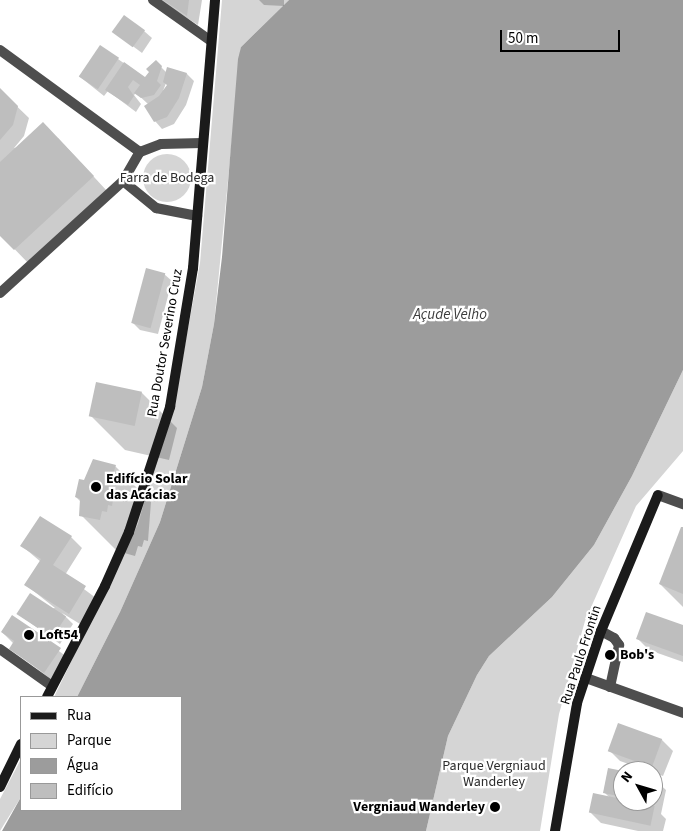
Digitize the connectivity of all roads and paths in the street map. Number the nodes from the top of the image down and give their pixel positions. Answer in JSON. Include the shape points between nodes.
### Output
{"nodes":[{"id":1,"x":153,"y":0,"type":"edge"},
{"id":2,"x":215,"y":0,"type":"edge"},
{"id":3,"x":211,"y":41,"type":"junction"},
{"id":4,"x":0,"y":50,"type":"edge"},
{"id":5,"x":202,"y":143,"type":"junction"},
{"id":6,"x":140,"y":152,"type":"junction"},
{"id":7,"x":123,"y":181,"type":"junction"},
{"id":8,"x":197,"y":216,"type":"junction"},
{"id":9,"x":0,"y":294,"type":"edge"},
{"id":10,"x":658,"y":495,"type":"joint"},
{"id":11,"x":683,"y":504,"type":"edge"},
{"id":12,"x":601,"y":631,"type":"junction"},
{"id":13,"x":0,"y":649,"type":"edge"},
{"id":14,"x":586,"y":678,"type":"junction"},
{"id":15,"x":52,"y":686,"type":"junction"},
{"id":16,"x":610,"y":687,"type":"junction"},
{"id":17,"x":47,"y":696,"type":"edge"},
{"id":18,"x":683,"y":713,"type":"edge"},
{"id":19,"x":20,"y":746,"type":"edge"},
{"id":20,"x":0,"y":786,"type":"edge"},
{"id":21,"x":555,"y":831,"type":"edge"}],
"edges":[{"from":1,"to":3,"type":"street"},
{"from":2,"to":3,"type":"main road","name":"Rua Doutor Severino Cruz"},
{"from":3,"to":5,"type":"main road","name":"Rua Doutor Severino Cruz"},
{"from":4,"to":6,"type":"street"},
{"from":5,"to":6,"type":"street","via":[[161,144]]},
{"from":5,"to":8,"type":"main road","name":"Rua Doutor Severino Cruz"},
{"from":6,"to":7,"type":"street"},
{"from":7,"to":8,"type":"street","via":[[147,204],[169,212]]},
{"from":7,"to":9,"type":"street"},
{"from":8,"to":15,"type":"main road","name":"Rua Doutor Severino Cruz","via":[[188,310],[167,417],[129,532],[105,586]]},
{"from":10,"to":11,"type":"street"},
{"from":10,"to":12,"type":"main road","name":"Rua Paulo Frontin"},
{"from":12,"to":14,"type":"main road","name":"Rua Paulo Frontin"},
{"from":12,"to":16,"type":"street","via":[[619,645]]},
{"from":13,"to":15,"type":"street"},
{"from":14,"to":16,"type":"street"},
{"from":14,"to":21,"type":"main road","name":"Rua Paulo Frontin","via":[[578,703]]},
{"from":15,"to":17,"type":"main road","name":"Rua Doutor Severino Cruz"},
{"from":16,"to":18,"type":"street"},
{"from":19,"to":20,"type":"main road"}]}
